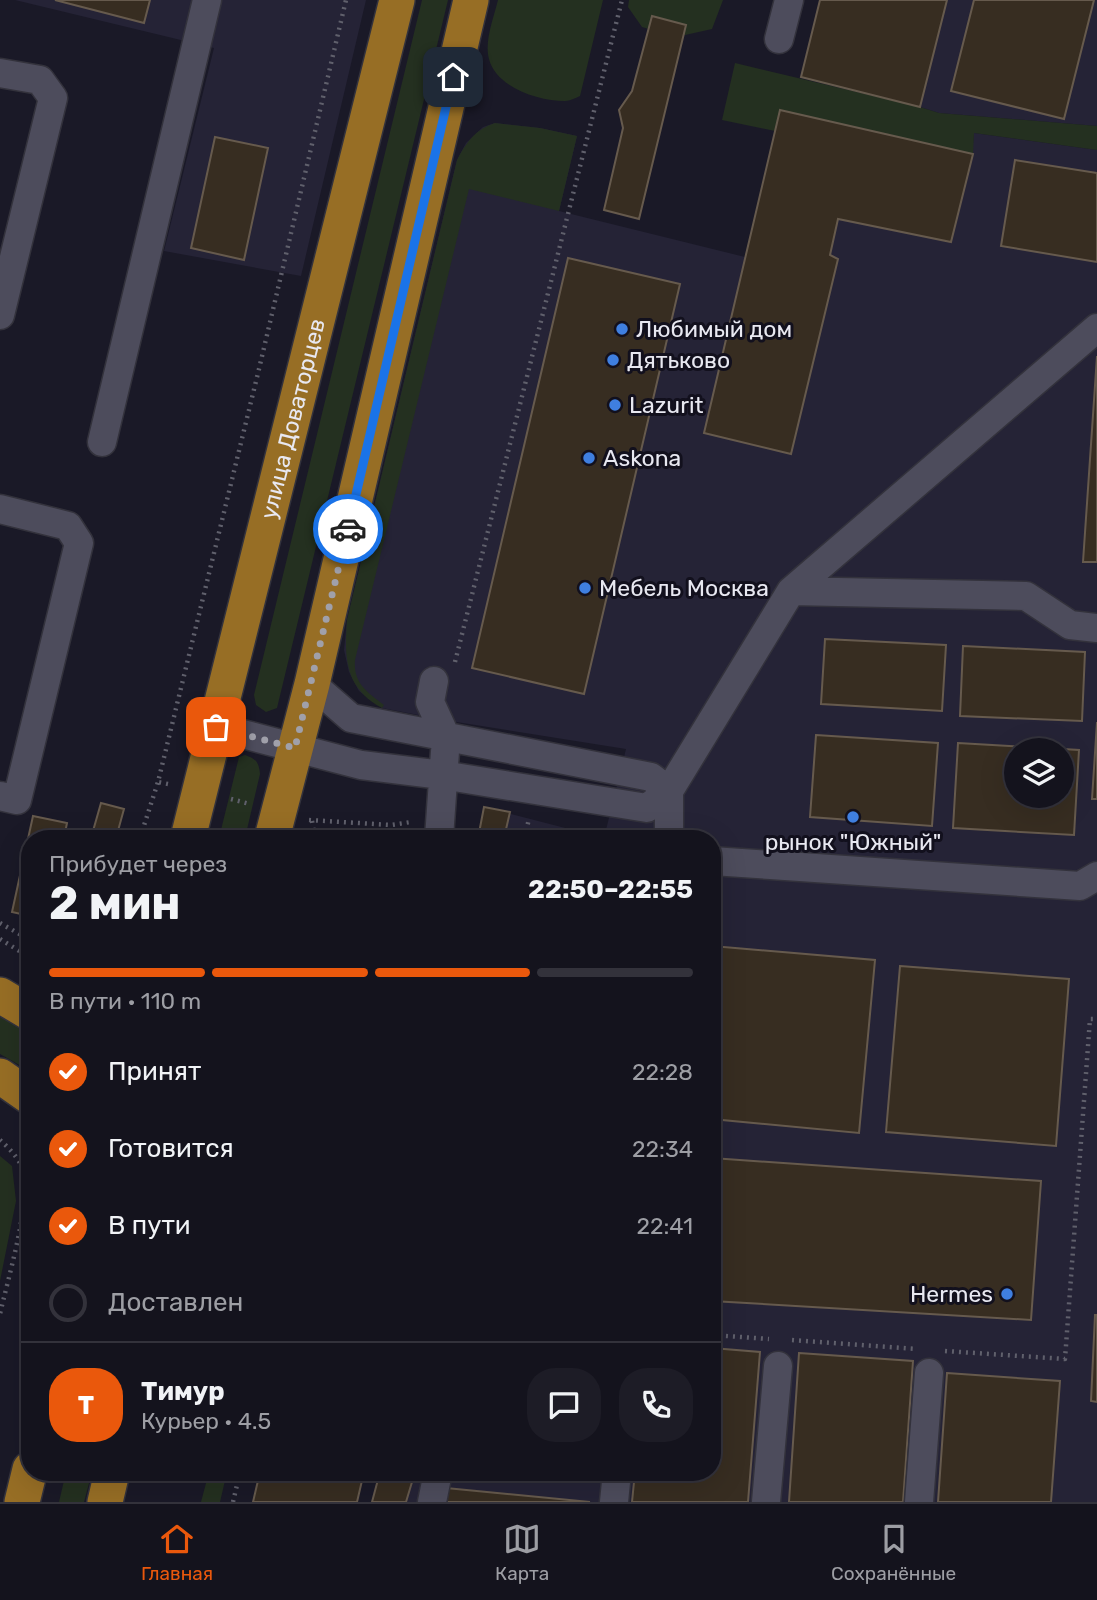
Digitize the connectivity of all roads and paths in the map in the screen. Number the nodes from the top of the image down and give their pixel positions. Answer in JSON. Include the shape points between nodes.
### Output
{"nodes":[{"id":1,"x":207,"y":0,"type":"edge"},
{"id":2,"x":397,"y":0,"type":"edge"},
{"id":3,"x":471,"y":0,"type":"edge"},
{"id":4,"x":622,"y":0,"type":"edge"},
{"id":5,"x":789,"y":0,"type":"edge"},
{"id":6,"x":779,"y":39,"type":"dead end"},
{"id":7,"x":0,"y":73,"type":"edge"},
{"id":8,"x":0,"y":315,"type":"edge"},
{"id":9,"x":1097,"y":328,"type":"edge"},
{"id":10,"x":102,"y":442,"type":"dead end"},
{"id":11,"x":0,"y":509,"type":"edge"},
{"id":12,"x":791,"y":591,"type":"junction"},
{"id":13,"x":1097,"y":628,"type":"edge"},
{"id":14,"x":443,"y":678,"type":"joint"},
{"id":15,"x":312,"y":684,"type":"junction"},
{"id":16,"x":216,"y":727,"type":"junction"},
{"id":17,"x":446,"y":737,"type":"junction"},
{"id":18,"x":295,"y":748,"type":"junction"},
{"id":19,"x":442,"y":775,"type":"junction"},
{"id":20,"x":158,"y":782,"type":"dead end"},
{"id":21,"x":669,"y":791,"type":"junction"},
{"id":22,"x":0,"y":796,"type":"edge"},
{"id":23,"x":312,"y":821,"type":"dead end"},
{"id":24,"x":391,"y":825,"type":"dead end"},
{"id":25,"x":143,"y":830,"type":"edge"},
{"id":26,"x":190,"y":830,"type":"edge"},
{"id":27,"x":274,"y":830,"type":"edge"},
{"id":28,"x":314,"y":830,"type":"edge"},
{"id":29,"x":390,"y":830,"type":"edge"},
{"id":30,"x":439,"y":830,"type":"edge"},
{"id":31,"x":669,"y":830,"type":"edge"},
{"id":32,"x":721,"y":862,"type":"edge"},
{"id":33,"x":1097,"y":876,"type":"edge"},
{"id":34,"x":0,"y":923,"type":"edge"},
{"id":35,"x":21,"y":935,"type":"edge"},
{"id":36,"x":0,"y":939,"type":"edge"},
{"id":37,"x":21,"y":952,"type":"edge"},
{"id":38,"x":0,"y":995,"type":"edge"},
{"id":39,"x":21,"y":1008,"type":"edge"},
{"id":40,"x":1097,"y":1019,"type":"edge"},
{"id":41,"x":0,"y":1076,"type":"edge"},
{"id":42,"x":21,"y":1091,"type":"edge"},
{"id":43,"x":0,"y":1140,"type":"edge"},
{"id":44,"x":21,"y":1167,"type":"edge"},
{"id":45,"x":21,"y":1216,"type":"edge"},
{"id":46,"x":0,"y":1314,"type":"edge"},
{"id":47,"x":721,"y":1336,"type":"edge"},
{"id":48,"x":934,"y":1358,"type":"junction"},
{"id":49,"x":778,"y":1366,"type":"dead end"},
{"id":50,"x":27,"y":1481,"type":"edge"},
{"id":51,"x":110,"y":1481,"type":"edge"},
{"id":52,"x":238,"y":1481,"type":"edge"},
{"id":53,"x":436,"y":1481,"type":"edge"},
{"id":54,"x":616,"y":1481,"type":"edge"},
{"id":55,"x":22,"y":1502,"type":"edge"},
{"id":56,"x":105,"y":1502,"type":"edge"},
{"id":57,"x":233,"y":1502,"type":"edge"},
{"id":58,"x":432,"y":1502,"type":"edge"},
{"id":59,"x":614,"y":1502,"type":"edge"},
{"id":60,"x":766,"y":1502,"type":"edge"},
{"id":61,"x":919,"y":1502,"type":"edge"}],
"edges":[{"from":1,"to":10,"type":"lane"},
{"from":2,"to":16,"type":"main road","name":"улица Доваторцев"},
{"from":3,"to":15,"type":"main road"},
{"from":4,"to":14,"type":"path"},
{"from":5,"to":6,"type":"lane"},
{"from":7,"to":8,"type":"lane","via":[[40,80],[53,98]]},
{"from":9,"to":12,"type":"lane"},
{"from":11,"to":22,"type":"lane","via":[[68,526],[79,543],[18,800]]},
{"from":12,"to":13,"type":"lane","via":[[1026,596],[1070,625]]},
{"from":12,"to":21,"type":"lane"},
{"from":14,"to":17,"type":"lane","via":[[430,702]]},
{"from":15,"to":17,"type":"lane","via":[[351,718]]},
{"from":15,"to":18,"type":"main road"},
{"from":16,"to":18,"type":"lane"},
{"from":16,"to":26,"type":"main road","name":"улица Доваторцев"},
{"from":17,"to":19,"type":"lane"},
{"from":17,"to":21,"type":"lane","via":[[651,777]]},
{"from":18,"to":19,"type":"lane","via":[[361,765]]},
{"from":18,"to":27,"type":"main road"},
{"from":19,"to":21,"type":"lane","via":[[647,808]]},
{"from":19,"to":30,"type":"lane"},
{"from":20,"to":25,"type":"path"},
{"from":21,"to":31,"type":"lane"},
{"from":23,"to":28,"type":"path"},
{"from":24,"to":29,"type":"path"},
{"from":32,"to":33,"type":"lane","via":[[1080,886]]},
{"from":34,"to":35,"type":"path"},
{"from":36,"to":37,"type":"path"},
{"from":38,"to":39,"type":"main road"},
{"from":40,"to":48,"type":"path","via":[[1090,1018],[1065,1359]]},
{"from":41,"to":42,"type":"main road"},
{"from":43,"to":44,"type":"path"},
{"from":45,"to":46,"type":"path"},
{"from":47,"to":48,"type":"path"},
{"from":48,"to":61,"type":"lane"},
{"from":49,"to":60,"type":"lane"},
{"from":50,"to":55,"type":"main road"},
{"from":51,"to":56,"type":"main road"},
{"from":52,"to":57,"type":"path"},
{"from":53,"to":58,"type":"lane"},
{"from":54,"to":59,"type":"lane"}]}
